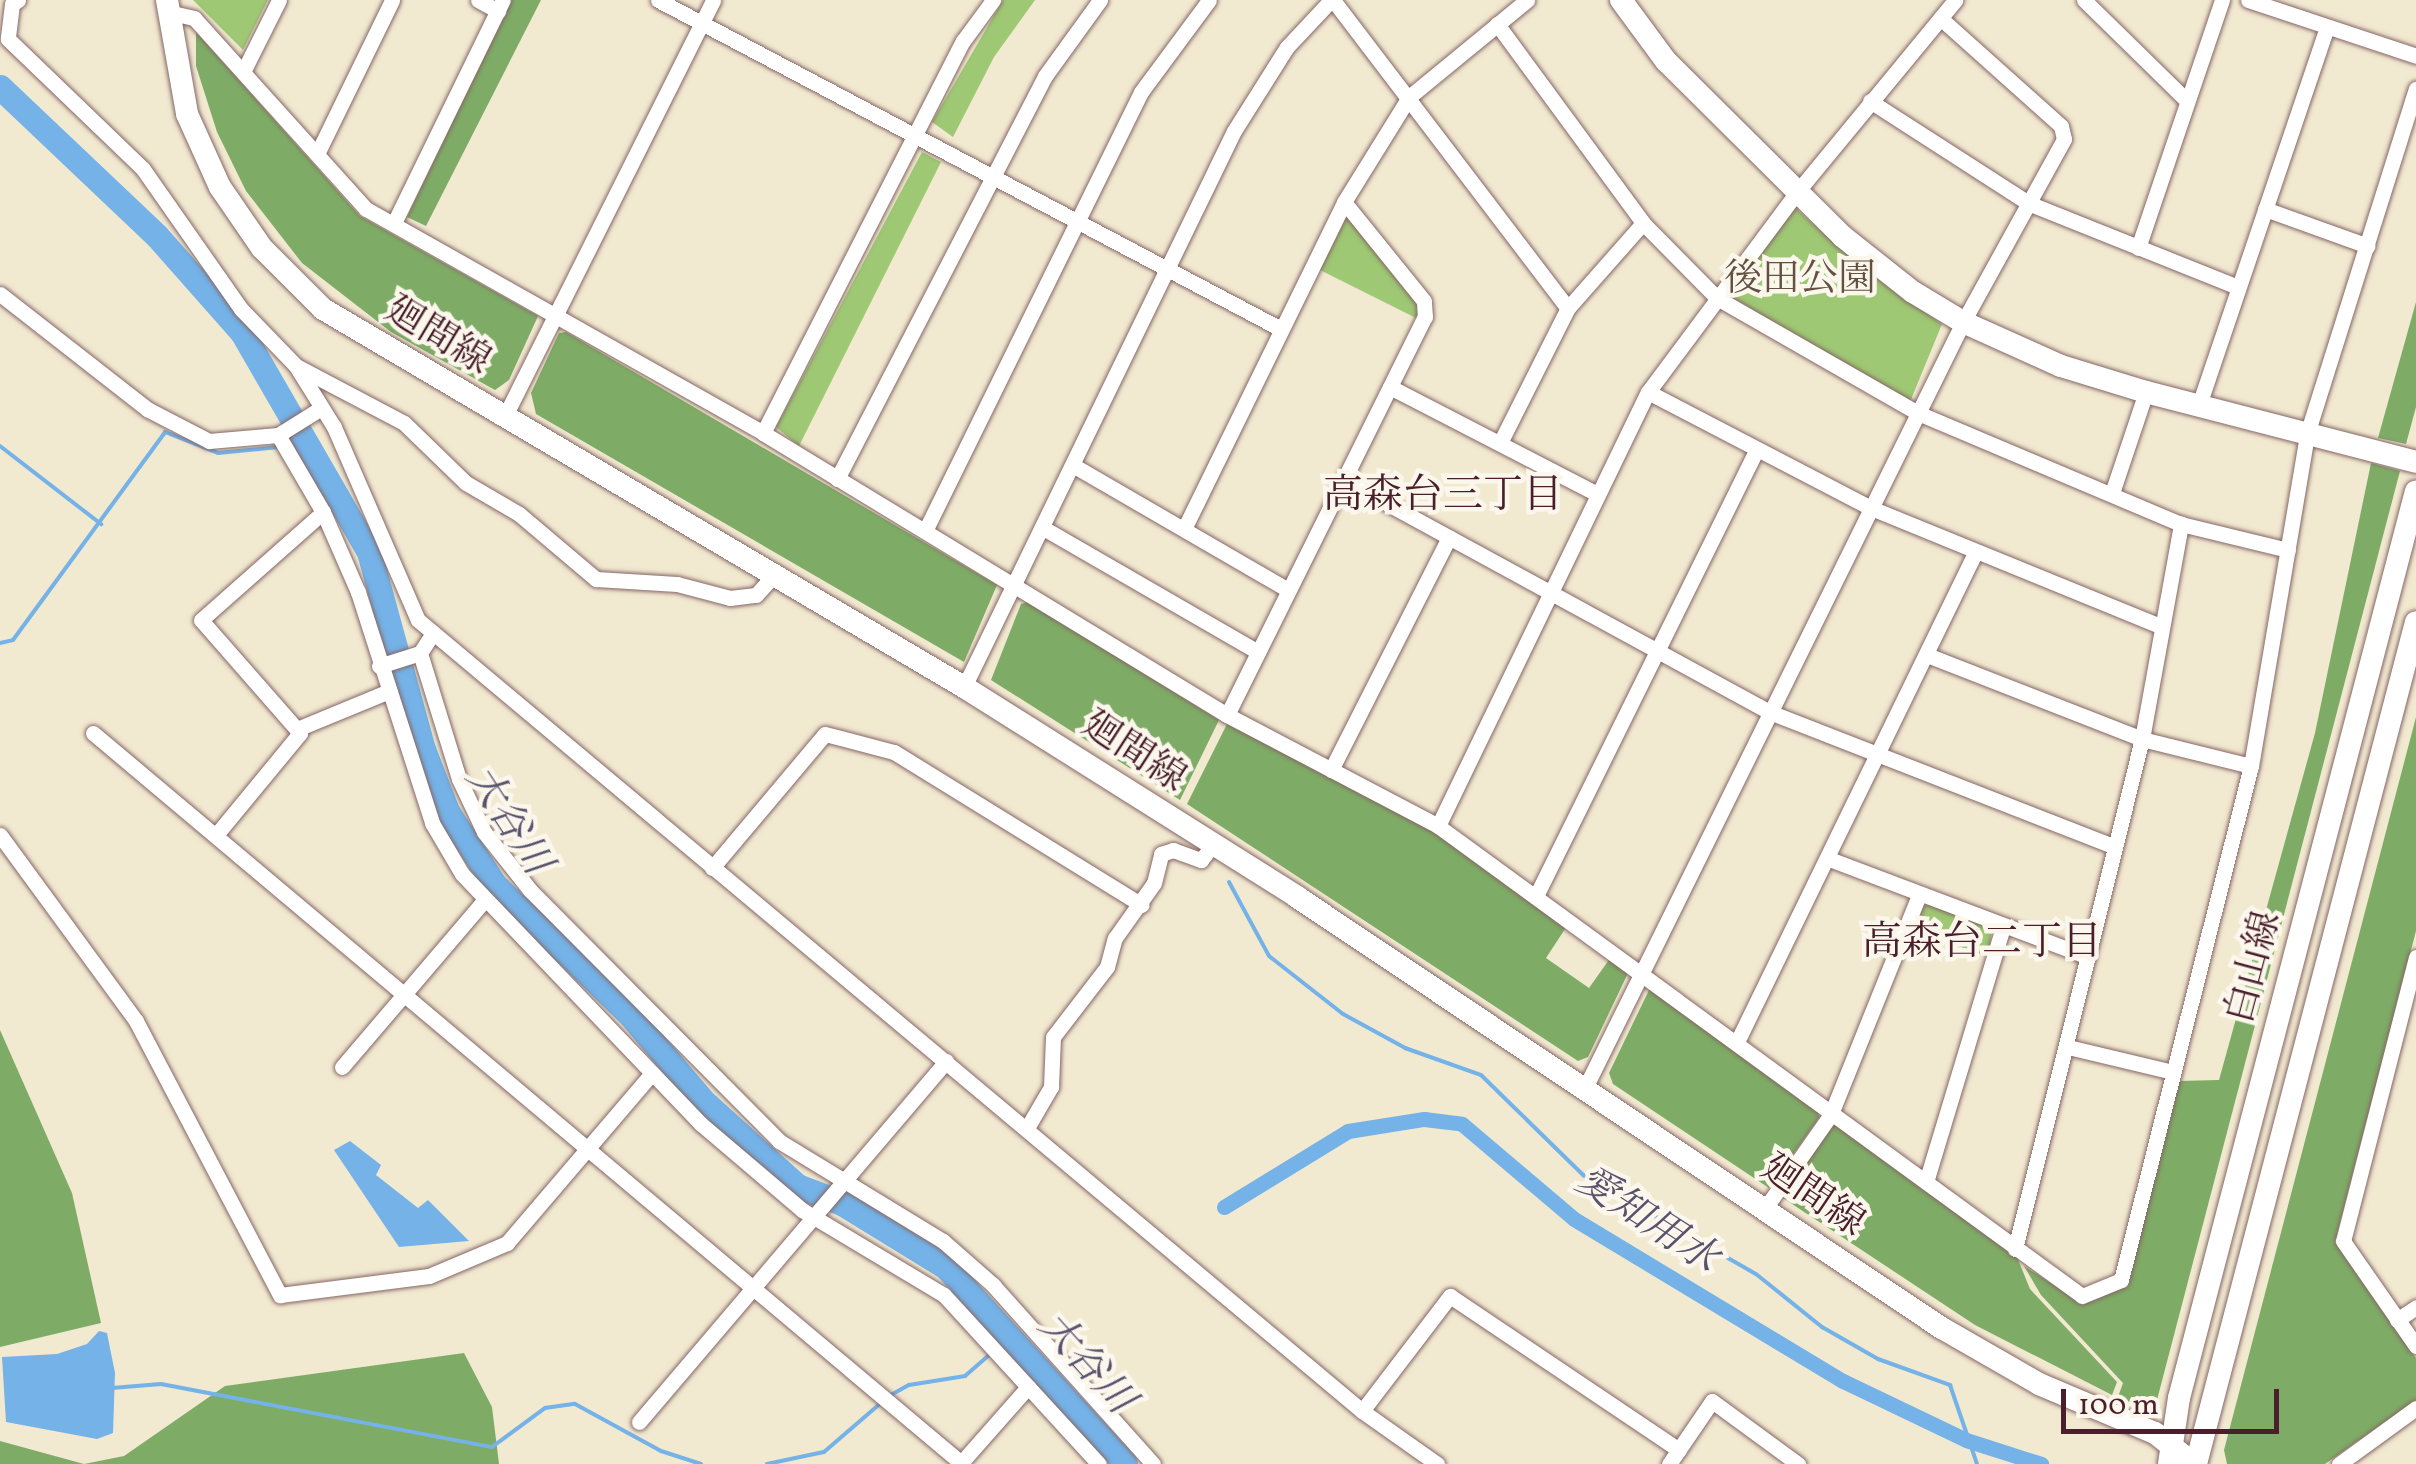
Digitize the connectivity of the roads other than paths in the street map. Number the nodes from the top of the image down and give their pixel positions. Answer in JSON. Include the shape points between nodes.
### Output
{"nodes":[{"id":1,"x":18,"y":0,"type":"edge"},
{"id":2,"x":279,"y":0,"type":"edge"},
{"id":3,"x":392,"y":0,"type":"edge"},
{"id":4,"x":478,"y":0,"type":"edge"},
{"id":5,"x":658,"y":0,"type":"edge"},
{"id":6,"x":714,"y":0,"type":"edge"},
{"id":7,"x":992,"y":0,"type":"edge"},
{"id":8,"x":1100,"y":0,"type":"edge"},
{"id":9,"x":1209,"y":0,"type":"edge"},
{"id":10,"x":1332,"y":0,"type":"edge"},
{"id":11,"x":1527,"y":0,"type":"edge"},
{"id":12,"x":1621,"y":0,"type":"edge"},
{"id":13,"x":1955,"y":0,"type":"edge"},
{"id":14,"x":2084,"y":0,"type":"edge"},
{"id":15,"x":2222,"y":0,"type":"edge"},
{"id":16,"x":2248,"y":0,"type":"edge"},
{"id":17,"x":501,"y":5,"type":"edge"},
{"id":18,"x":167,"y":6,"type":"edge"},
{"id":19,"x":1940,"y":18,"type":"junction"},
{"id":20,"x":702,"y":23,"type":"junction"},
{"id":21,"x":1497,"y":24,"type":"junction"},
{"id":22,"x":2327,"y":26,"type":"junction"},
{"id":23,"x":2416,"y":56,"type":"edge"},
{"id":24,"x":244,"y":70,"type":"junction"},
{"id":25,"x":2416,"y":89,"type":"edge"},
{"id":26,"x":1409,"y":97,"type":"junction"},
{"id":27,"x":1870,"y":101,"type":"junction"},
{"id":28,"x":2187,"y":101,"type":"junction"},
{"id":29,"x":914,"y":137,"type":"junction"},
{"id":30,"x":318,"y":152,"type":"junction"},
{"id":31,"x":993,"y":178,"type":"junction"},
{"id":32,"x":1797,"y":192,"type":"junction"},
{"id":33,"x":1344,"y":202,"type":"junction"},
{"id":34,"x":2028,"y":204,"type":"junction"},
{"id":35,"x":2264,"y":210,"type":"junction"},
{"id":36,"x":1078,"y":222,"type":"junction"},
{"id":37,"x":1643,"y":223,"type":"junction"},
{"id":38,"x":394,"y":224,"type":"junction"},
{"id":39,"x":2368,"y":246,"type":"junction"},
{"id":40,"x":2138,"y":248,"type":"junction"},
{"id":41,"x":1169,"y":271,"type":"junction"},
{"id":42,"x":2238,"y":287,"type":"junction"},
{"id":43,"x":0,"y":294,"type":"edge"},
{"id":44,"x":1717,"y":298,"type":"junction"},
{"id":45,"x":1568,"y":308,"type":"junction"},
{"id":46,"x":554,"y":314,"type":"junction"},
{"id":47,"x":1963,"y":322,"type":"junction"},
{"id":48,"x":1281,"y":329,"type":"junction"},
{"id":49,"x":296,"y":366,"type":"junction"},
{"id":50,"x":1390,"y":387,"type":"junction"},
{"id":51,"x":1648,"y":392,"type":"junction"},
{"id":52,"x":2146,"y":392,"type":"junction"},
{"id":53,"x":2200,"y":404,"type":"junction"},
{"id":54,"x":313,"y":413,"type":"junction"},
{"id":55,"x":1918,"y":413,"type":"junction"},
{"id":56,"x":504,"y":418,"type":"junction"},
{"id":57,"x":763,"y":433,"type":"junction"},
{"id":58,"x":2308,"y":434,"type":"junction"},
{"id":59,"x":278,"y":435,"type":"junction"},
{"id":60,"x":1500,"y":443,"type":"junction"},
{"id":61,"x":1756,"y":450,"type":"junction"},
{"id":62,"x":2416,"y":462,"type":"edge"},
{"id":63,"x":1076,"y":467,"type":"junction"},
{"id":64,"x":837,"y":479,"type":"junction"},
{"id":65,"x":1344,"y":480,"type":"junction"},
{"id":66,"x":2416,"y":491,"type":"edge"},
{"id":67,"x":2112,"y":493,"type":"junction"},
{"id":68,"x":1597,"y":494,"type":"junction"},
{"id":69,"x":1870,"y":508,"type":"junction"},
{"id":70,"x":323,"y":512,"type":"junction"},
{"id":71,"x":2181,"y":524,"type":"junction"},
{"id":72,"x":1184,"y":528,"type":"junction"},
{"id":73,"x":1044,"y":529,"type":"junction"},
{"id":74,"x":925,"y":531,"type":"junction"},
{"id":75,"x":1450,"y":537,"type":"junction"},
{"id":76,"x":2288,"y":550,"type":"junction"},
{"id":77,"x":1975,"y":552,"type":"junction"},
{"id":78,"x":776,"y":573,"type":"junction"},
{"id":79,"x":1015,"y":586,"type":"junction"},
{"id":80,"x":1288,"y":590,"type":"junction"},
{"id":81,"x":1552,"y":593,"type":"junction"},
{"id":82,"x":2416,"y":622,"type":"edge"},
{"id":83,"x":2162,"y":626,"type":"junction"},
{"id":84,"x":432,"y":633,"type":"junction"},
{"id":85,"x":1657,"y":650,"type":"junction"},
{"id":86,"x":1258,"y":652,"type":"junction"},
{"id":87,"x":420,"y":654,"type":"junction"},
{"id":88,"x":1927,"y":655,"type":"junction"},
{"id":89,"x":380,"y":666,"type":"junction"},
{"id":90,"x":964,"y":687,"type":"junction"},
{"id":91,"x":389,"y":691,"type":"junction"},
{"id":92,"x":1772,"y":714,"type":"junction"},
{"id":93,"x":1226,"y":715,"type":"junction"},
{"id":94,"x":297,"y":730,"type":"junction"},
{"id":95,"x":93,"y":733,"type":"dead end"},
{"id":96,"x":2142,"y":739,"type":"junction"},
{"id":97,"x":1877,"y":757,"type":"junction"},
{"id":98,"x":2251,"y":766,"type":"junction"},
{"id":99,"x":1330,"y":770,"type":"junction"},
{"id":100,"x":1438,"y":826,"type":"junction"},
{"id":101,"x":216,"y":835,"type":"junction"},
{"id":102,"x":0,"y":836,"type":"edge"},
{"id":103,"x":1212,"y":846,"type":"junction"},
{"id":104,"x":2116,"y":847,"type":"junction"},
{"id":105,"x":1829,"y":859,"type":"junction"},
{"id":106,"x":712,"y":868,"type":"junction"},
{"id":107,"x":1919,"y":895,"type":"junction"},
{"id":108,"x":1536,"y":896,"type":"junction"},
{"id":109,"x":484,"y":901,"type":"junction"},
{"id":110,"x":1142,"y":905,"type":"junction"},
{"id":111,"x":2003,"y":927,"type":"junction"},
{"id":112,"x":2088,"y":957,"type":"junction"},
{"id":113,"x":2416,"y":958,"type":"edge"},
{"id":114,"x":1644,"y":974,"type":"junction"},
{"id":115,"x":2412,"y":988,"type":"edge"},
{"id":116,"x":406,"y":994,"type":"junction"},
{"id":117,"x":1737,"y":1042,"type":"junction"},
{"id":118,"x":2068,"y":1047,"type":"junction"},
{"id":119,"x":946,"y":1061,"type":"junction"},
{"id":120,"x":342,"y":1067,"type":"dead end"},
{"id":121,"x":2173,"y":1072,"type":"junction"},
{"id":122,"x":652,"y":1073,"type":"junction"},
{"id":123,"x":1585,"y":1088,"type":"junction"},
{"id":124,"x":1831,"y":1114,"type":"junction"},
{"id":125,"x":1027,"y":1128,"type":"junction"},
{"id":126,"x":588,"y":1146,"type":"junction"},
{"id":127,"x":844,"y":1179,"type":"junction"},
{"id":128,"x":1926,"y":1182,"type":"junction"},
{"id":129,"x":1766,"y":1208,"type":"junction"},
{"id":130,"x":812,"y":1216,"type":"junction"},
{"id":131,"x":2016,"y":1248,"type":"junction"},
{"id":132,"x":755,"y":1283,"type":"junction"},
{"id":133,"x":2416,"y":1307,"type":"edge"},
{"id":134,"x":2397,"y":1320,"type":"junction"},
{"id":135,"x":2416,"y":1346,"type":"edge"},
{"id":136,"x":1028,"y":1386,"type":"junction"},
{"id":137,"x":1362,"y":1410,"type":"junction"},
{"id":138,"x":2415,"y":1411,"type":"edge"},
{"id":139,"x":639,"y":1422,"type":"dead end"},
{"id":140,"x":1679,"y":1450,"type":"junction"},
{"id":141,"x":2170,"y":1455,"type":"edge"},
{"id":142,"x":960,"y":1463,"type":"edge"},
{"id":143,"x":1099,"y":1464,"type":"edge"},
{"id":144,"x":1154,"y":1464,"type":"edge"},
{"id":145,"x":1437,"y":1464,"type":"edge"},
{"id":146,"x":1669,"y":1464,"type":"edge"},
{"id":147,"x":1798,"y":1464,"type":"edge"},
{"id":148,"x":2195,"y":1464,"type":"edge"},
{"id":149,"x":2338,"y":1464,"type":"edge"}],
"edges":[{"from":1,"to":49,"type":"street","via":[[8,39],[143,169],[248,318]]},
{"from":2,"to":24,"type":"street"},
{"from":3,"to":30,"type":"street"},
{"from":4,"to":17,"type":"street"},
{"from":5,"to":20,"type":"street"},
{"from":6,"to":20,"type":"street"},
{"from":7,"to":29,"type":"street"},
{"from":8,"to":31,"type":"street","via":[[1044,76]]},
{"from":9,"to":36,"type":"street","via":[[1141,92]]},
{"from":10,"to":26,"type":"street"},
{"from":10,"to":41,"type":"street","via":[[1259,88]]},
{"from":11,"to":21,"type":"street"},
{"from":12,"to":32,"type":"street","via":[[1666,61]]},
{"from":13,"to":19,"type":"street"},
{"from":14,"to":28,"type":"street"},
{"from":15,"to":28,"type":"street"},
{"from":16,"to":22,"type":"street"},
{"from":17,"to":38,"type":"street"},
{"from":18,"to":24,"type":"street","via":[[194,18]]},
{"from":18,"to":56,"type":"street","name":"廻間線","via":[[187,114],[220,188],[262,248],[323,309]]},
{"from":19,"to":27,"type":"street"},
{"from":19,"to":34,"type":"street","via":[[2060,126],[2064,139]]},
{"from":20,"to":29,"type":"street"},
{"from":20,"to":46,"type":"street"},
{"from":21,"to":26,"type":"street"},
{"from":21,"to":37,"type":"street"},
{"from":22,"to":23,"type":"street"},
{"from":22,"to":35,"type":"street"},
{"from":24,"to":30,"type":"street"},
{"from":25,"to":39,"type":"street"},
{"from":26,"to":33,"type":"street"},
{"from":26,"to":45,"type":"street"},
{"from":27,"to":32,"type":"street"},
{"from":27,"to":34,"type":"street"},
{"from":28,"to":40,"type":"street"},
{"from":29,"to":31,"type":"street"},
{"from":29,"to":57,"type":"street"},
{"from":30,"to":38,"type":"street","via":[[366,209]]},
{"from":31,"to":36,"type":"street"},
{"from":31,"to":64,"type":"street"},
{"from":32,"to":44,"type":"street"},
{"from":32,"to":47,"type":"street","via":[[1875,264]]},
{"from":33,"to":48,"type":"street"},
{"from":33,"to":50,"type":"street","via":[[1424,301],[1425,318]]},
{"from":34,"to":40,"type":"street"},
{"from":34,"to":47,"type":"street"},
{"from":35,"to":39,"type":"street"},
{"from":35,"to":42,"type":"street"},
{"from":36,"to":41,"type":"street"},
{"from":36,"to":74,"type":"street"},
{"from":37,"to":44,"type":"street"},
{"from":37,"to":45,"type":"street"},
{"from":38,"to":46,"type":"street"},
{"from":39,"to":58,"type":"street"},
{"from":40,"to":42,"type":"street"},
{"from":41,"to":48,"type":"street"},
{"from":41,"to":63,"type":"street"},
{"from":42,"to":53,"type":"street"},
{"from":43,"to":59,"type":"street","via":[[169,422],[220,443]]},
{"from":44,"to":51,"type":"street"},
{"from":44,"to":55,"type":"street"},
{"from":45,"to":60,"type":"street"},
{"from":46,"to":56,"type":"street"},
{"from":46,"to":57,"type":"street"},
{"from":47,"to":52,"type":"street","via":[[2061,366]]},
{"from":47,"to":55,"type":"street"},
{"from":48,"to":72,"type":"street"},
{"from":49,"to":54,"type":"street"},
{"from":49,"to":78,"type":"street","via":[[404,423],[466,483],[518,514],[596,579],[677,584],[730,598],[756,595]]},
{"from":50,"to":60,"type":"street"},
{"from":50,"to":65,"type":"street"},
{"from":51,"to":61,"type":"street"},
{"from":51,"to":68,"type":"street"},
{"from":52,"to":53,"type":"street"},
{"from":52,"to":67,"type":"street"},
{"from":53,"to":58,"type":"street"},
{"from":54,"to":59,"type":"street"},
{"from":54,"to":84,"type":"street","via":[[334,427],[418,620]]},
{"from":55,"to":67,"type":"street"},
{"from":55,"to":69,"type":"street"},
{"from":56,"to":78,"type":"street","name":"廻間線"},
{"from":57,"to":64,"type":"street"},
{"from":58,"to":62,"type":"street"},
{"from":58,"to":76,"type":"street"},
{"from":59,"to":70,"type":"street"},
{"from":60,"to":68,"type":"street"},
{"from":61,"to":69,"type":"street"},
{"from":61,"to":85,"type":"street"},
{"from":63,"to":72,"type":"street"},
{"from":63,"to":73,"type":"street"},
{"from":64,"to":74,"type":"street"},
{"from":65,"to":75,"type":"street"},
{"from":65,"to":80,"type":"street"},
{"from":66,"to":141,"type":"street","name":"白山線","via":[[2179,1398]]},
{"from":67,"to":71,"type":"street"},
{"from":68,"to":81,"type":"street"},
{"from":69,"to":77,"type":"street"},
{"from":69,"to":92,"type":"street"},
{"from":70,"to":89,"type":"street","via":[[358,592]]},
{"from":70,"to":94,"type":"street","via":[[201,620]]},
{"from":71,"to":76,"type":"street"},
{"from":71,"to":83,"type":"street"},
{"from":72,"to":80,"type":"street"},
{"from":73,"to":79,"type":"street"},
{"from":73,"to":86,"type":"street"},
{"from":74,"to":79,"type":"street"},
{"from":75,"to":81,"type":"street"},
{"from":75,"to":99,"type":"street"},
{"from":76,"to":98,"type":"street"},
{"from":77,"to":83,"type":"street"},
{"from":77,"to":88,"type":"street"},
{"from":78,"to":90,"type":"street","name":"廻間線"},
{"from":79,"to":90,"type":"street"},
{"from":79,"to":93,"type":"street"},
{"from":80,"to":86,"type":"street"},
{"from":81,"to":85,"type":"street"},
{"from":81,"to":100,"type":"street"},
{"from":82,"to":148,"type":"street","name":"白山線"},
{"from":83,"to":96,"type":"street"},
{"from":84,"to":87,"type":"street"},
{"from":84,"to":106,"type":"street"},
{"from":85,"to":92,"type":"street"},
{"from":85,"to":108,"type":"street"},
{"from":86,"to":93,"type":"street"},
{"from":87,"to":89,"type":"street"},
{"from":87,"to":127,"type":"street","via":[[458,778],[506,863],[742,1108],[801,1156]]},
{"from":88,"to":96,"type":"street"},
{"from":88,"to":97,"type":"street"},
{"from":89,"to":91,"type":"street"},
{"from":90,"to":103,"type":"street","name":"廻間線"},
{"from":91,"to":94,"type":"street"},
{"from":91,"to":109,"type":"street","via":[[432,822]]},
{"from":92,"to":97,"type":"street"},
{"from":92,"to":114,"type":"street"},
{"from":93,"to":99,"type":"street"},
{"from":94,"to":101,"type":"street"},
{"from":95,"to":101,"type":"street"},
{"from":96,"to":98,"type":"street"},
{"from":96,"to":104,"type":"street"},
{"from":97,"to":104,"type":"street"},
{"from":97,"to":105,"type":"street"},
{"from":98,"to":121,"type":"street"},
{"from":99,"to":100,"type":"street"},
{"from":100,"to":108,"type":"street"},
{"from":101,"to":116,"type":"street"},
{"from":102,"to":126,"type":"street","via":[[136,1021],[280,1295],[453,1270],[507,1243]]},
{"from":103,"to":110,"type":"street","via":[[1202,860],[1172,850],[1161,854]]},
{"from":103,"to":123,"type":"street","name":"廻間線"},
{"from":104,"to":112,"type":"street"},
{"from":105,"to":107,"type":"street"},
{"from":105,"to":117,"type":"street"},
{"from":106,"to":110,"type":"street","via":[[825,734],[894,752]]},
{"from":106,"to":119,"type":"street"},
{"from":107,"to":111,"type":"street"},
{"from":107,"to":124,"type":"street"},
{"from":108,"to":114,"type":"street"},
{"from":109,"to":116,"type":"street"},
{"from":109,"to":122,"type":"street"},
{"from":110,"to":125,"type":"street","via":[[1114,938],[1107,967],[1053,1037],[1051,1087]]},
{"from":111,"to":112,"type":"street"},
{"from":111,"to":128,"type":"street"},
{"from":112,"to":118,"type":"street"},
{"from":113,"to":115,"type":"street"},
{"from":114,"to":117,"type":"street"},
{"from":114,"to":123,"type":"street"},
{"from":115,"to":134,"type":"street","via":[[2343,1241]]},
{"from":116,"to":120,"type":"street"},
{"from":116,"to":126,"type":"street"},
{"from":117,"to":124,"type":"street"},
{"from":118,"to":121,"type":"street"},
{"from":118,"to":131,"type":"street"},
{"from":119,"to":125,"type":"street"},
{"from":119,"to":127,"type":"street"},
{"from":121,"to":131,"type":"street","via":[[2121,1280],[2082,1296]]},
{"from":122,"to":126,"type":"street"},
{"from":122,"to":130,"type":"street","via":[[701,1124]]},
{"from":123,"to":129,"type":"street","name":"廻間線"},
{"from":124,"to":128,"type":"street"},
{"from":124,"to":129,"type":"street"},
{"from":125,"to":137,"type":"street"},
{"from":126,"to":132,"type":"street"},
{"from":127,"to":130,"type":"street"},
{"from":127,"to":144,"type":"street","via":[[942,1242],[993,1285]]},
{"from":128,"to":131,"type":"street"},
{"from":129,"to":141,"type":"street","name":"廻間線","via":[[1940,1327]]},
{"from":130,"to":132,"type":"street"},
{"from":130,"to":136,"type":"street","via":[[944,1294]]},
{"from":132,"to":139,"type":"street"},
{"from":132,"to":142,"type":"street"},
{"from":133,"to":134,"type":"street"},
{"from":134,"to":135,"type":"street"},
{"from":136,"to":142,"type":"street"},
{"from":136,"to":143,"type":"street"},
{"from":137,"to":140,"type":"street","via":[[1450,1296]]},
{"from":137,"to":145,"type":"street"},
{"from":138,"to":149,"type":"street"},
{"from":140,"to":146,"type":"street"},
{"from":140,"to":147,"type":"street","via":[[1712,1402]]},
{"from":141,"to":148,"type":"street","name":"廻間線"}]}
